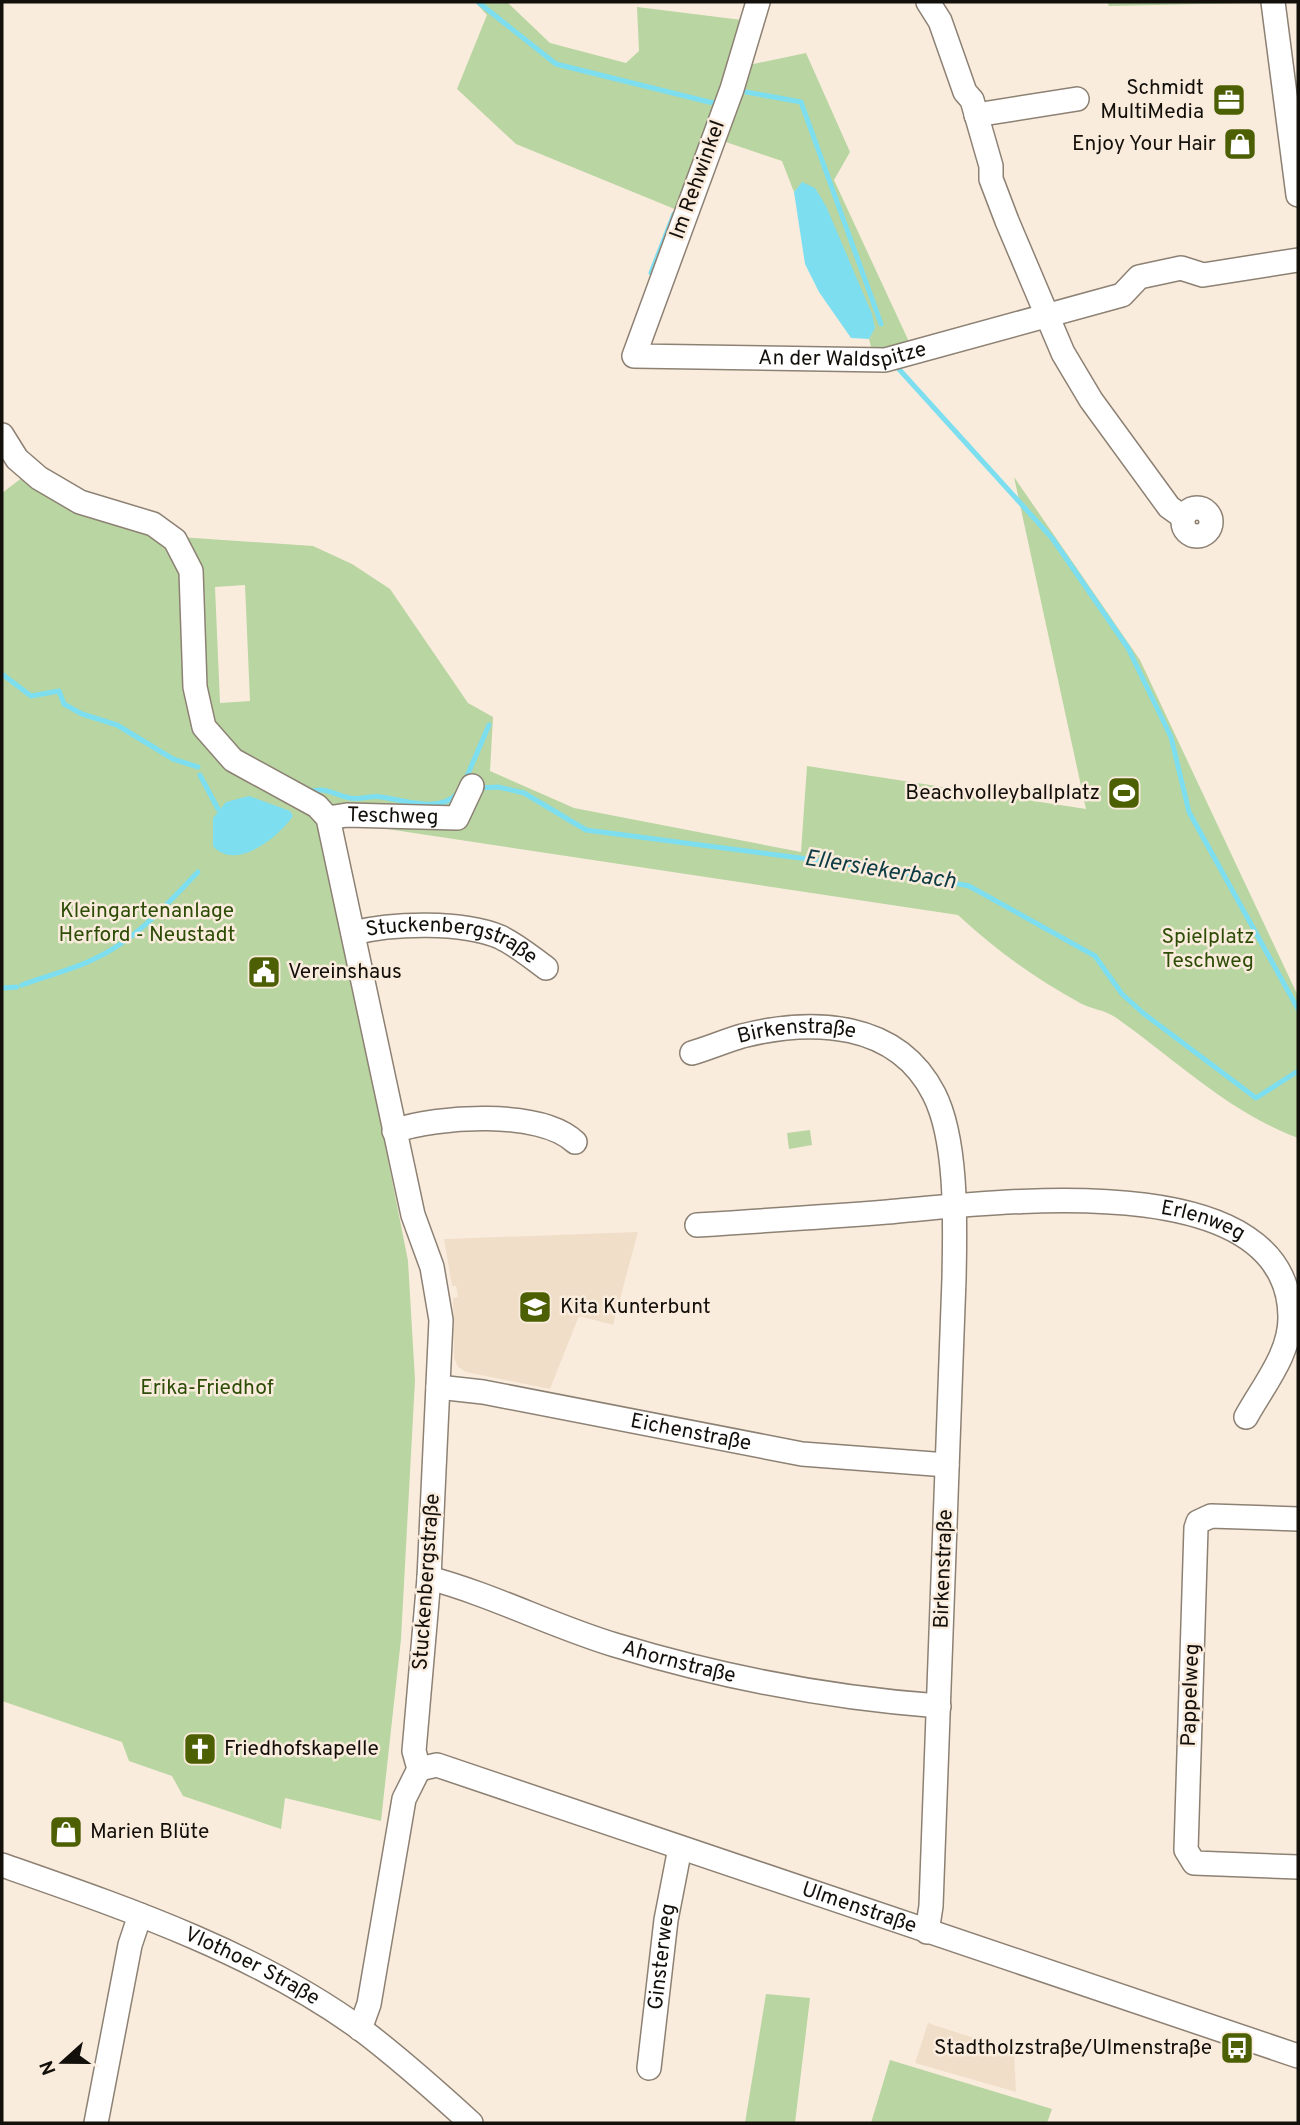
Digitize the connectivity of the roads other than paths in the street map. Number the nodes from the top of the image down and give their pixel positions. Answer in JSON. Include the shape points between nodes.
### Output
{"nodes":[{"id":1,"x":758,"y":2,"type":"edge"},
{"id":2,"x":928,"y":2,"type":"edge"},
{"id":3,"x":1273,"y":2,"type":"edge"},
{"id":4,"x":1077,"y":99,"type":"dead end"},
{"id":5,"x":976,"y":115,"type":"junction"},
{"id":6,"x":1298,"y":195,"type":"edge"},
{"id":7,"x":1298,"y":260,"type":"edge"},
{"id":8,"x":1048,"y":316,"type":"junction"},
{"id":9,"x":634,"y":356,"type":"joint"},
{"id":10,"x":2,"y":435,"type":"edge"},
{"id":11,"x":9,"y":467,"type":"edge"},
{"id":12,"x":1183,"y":517,"type":"dead end"},
{"id":13,"x":472,"y":786,"type":"dead end"},
{"id":14,"x":328,"y":818,"type":"junction"},
{"id":15,"x":353,"y":933,"type":"junction"},
{"id":16,"x":546,"y":968,"type":"dead end"},
{"id":17,"x":692,"y":1053,"type":"dead end"},
{"id":18,"x":394,"y":1132,"type":"junction"},
{"id":19,"x":575,"y":1142,"type":"dead end"},
{"id":20,"x":955,"y":1206,"type":"junction"},
{"id":21,"x":697,"y":1225,"type":"dead end"},
{"id":22,"x":438,"y":1387,"type":"junction"},
{"id":23,"x":1246,"y":1417,"type":"dead end"},
{"id":24,"x":947,"y":1465,"type":"junction"},
{"id":25,"x":1298,"y":1520,"type":"edge"},
{"id":26,"x":429,"y":1578,"type":"junction"},
{"id":27,"x":939,"y":1706,"type":"junction"},
{"id":28,"x":419,"y":1769,"type":"junction"},
{"id":29,"x":680,"y":1848,"type":"junction"},
{"id":30,"x":2,"y":1865,"type":"edge"},
{"id":31,"x":1298,"y":1867,"type":"edge"},
{"id":32,"x":140,"y":1915,"type":"junction"},
{"id":33,"x":927,"y":1932,"type":"junction"},
{"id":34,"x":360,"y":2029,"type":"junction"},
{"id":35,"x":1298,"y":2056,"type":"edge"},
{"id":36,"x":649,"y":2068,"type":"dead end"},
{"id":37,"x":96,"y":2123,"type":"edge"},
{"id":38,"x":471,"y":2123,"type":"edge"}],
"edges":[{"from":1,"to":9,"type":"street","name":"Im Rehwinkel","via":[[732,89]]},
{"from":2,"to":5,"type":"street","via":[[940,21]]},
{"from":3,"to":6,"type":"street"},
{"from":4,"to":5,"type":"street"},
{"from":5,"to":8,"type":"street","via":[[995,190]]},
{"from":7,"to":8,"type":"street","name":"An der Waldspitze","via":[[1203,275],[1181,268],[1139,277],[1122,295]]},
{"from":8,"to":9,"type":"street","name":"An der Waldspitze","via":[[885,360]]},
{"from":8,"to":12,"type":"street","via":[[1063,353],[1091,400],[1169,507]]},
{"from":10,"to":11,"type":"street"},
{"from":11,"to":14,"type":"street","via":[[80,502],[153,524],[175,540],[191,570],[195,687],[204,727],[233,760],[317,806]]},
{"from":13,"to":14,"type":"street","name":"Teschweg","via":[[457,818]]},
{"from":14,"to":15,"type":"street","name":"Stuckenbergstraße"},
{"from":15,"to":16,"type":"street","name":"Stuckenbergstraße","via":[[372,928],[468,928],[500,937]]},
{"from":15,"to":18,"type":"street","name":"Stuckenbergstraße"},
{"from":17,"to":20,"type":"street","name":"Birkenstraße","via":[[743,1036],[803,1028],[849,1030],[892,1045],[923,1076],[935,1096],[948,1146]]},
{"from":18,"to":19,"type":"street","via":[[429,1122],[522,1120],[565,1133]]},
{"from":18,"to":22,"type":"street","name":"Stuckenbergstraße","via":[[436,1288]]},
{"from":20,"to":21,"type":"street"},
{"from":20,"to":23,"type":"street","name":"Erlenweg","via":[[1056,1199],[1137,1204],[1228,1225],[1258,1245],[1283,1284],[1290,1317],[1283,1350]]},
{"from":20,"to":24,"type":"street","name":"Birkenstraße"},
{"from":22,"to":24,"type":"street","name":"Eichenstraße","via":[[802,1454]]},
{"from":22,"to":26,"type":"street","name":"Stuckenbergstraße"},
{"from":24,"to":27,"type":"street","name":"Birkenstraße"},
{"from":25,"to":31,"type":"street","name":"Pappelweg","via":[[1211,1516],[1198,1522],[1186,1850],[1194,1863]]},
{"from":26,"to":27,"type":"street","name":"Ahornstraße","via":[[614,1645],[714,1672],[828,1694]]},
{"from":26,"to":28,"type":"street","name":"Stuckenbergstraße","via":[[414,1751]]},
{"from":27,"to":33,"type":"street","name":"Birkenstraße","via":[[932,1906]]},
{"from":28,"to":29,"type":"street","name":"Ulmenstraße","via":[[437,1765]]},
{"from":28,"to":34,"type":"street","via":[[404,1798],[369,2004]]},
{"from":29,"to":33,"type":"street","name":"Ulmenstraße"},
{"from":29,"to":36,"type":"street","name":"Ginsterweg","via":[[666,1920]]},
{"from":30,"to":32,"type":"street","name":"Vlothoer Straße"},
{"from":32,"to":34,"type":"street","name":"Vlothoer Straße","via":[[268,1973]]},
{"from":32,"to":37,"type":"street","via":[[130,1945]]},
{"from":33,"to":35,"type":"street","name":"Ulmenstraße"},
{"from":34,"to":38,"type":"street","name":"Vlothoer Straße"}]}
